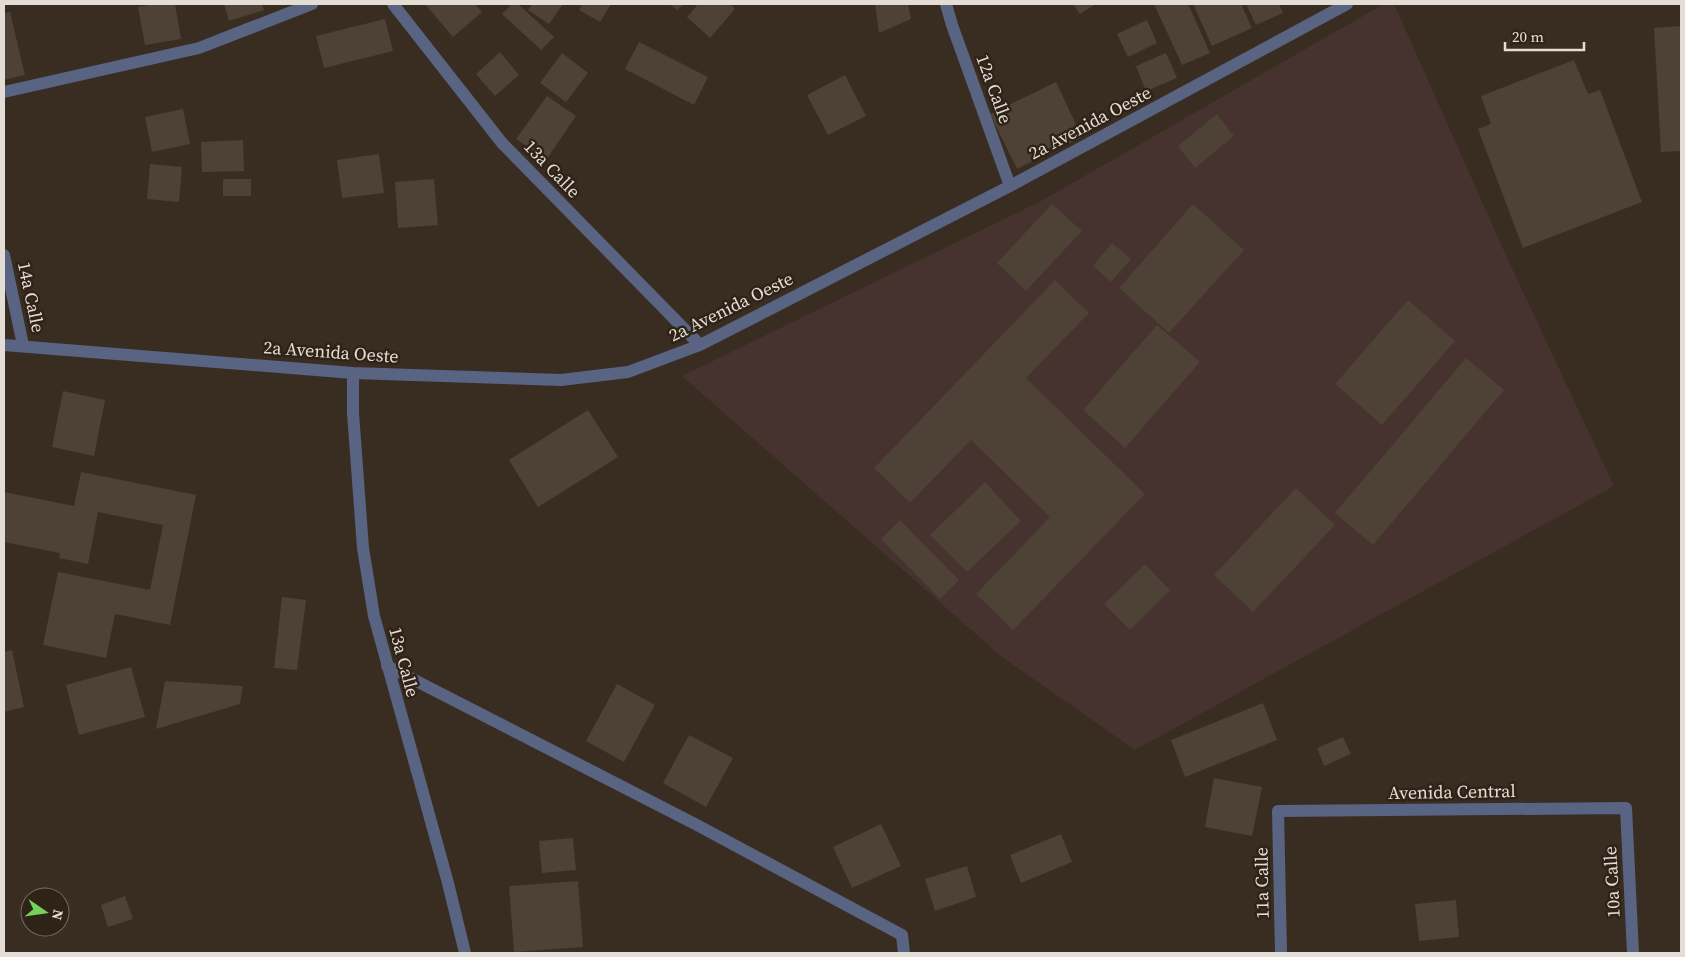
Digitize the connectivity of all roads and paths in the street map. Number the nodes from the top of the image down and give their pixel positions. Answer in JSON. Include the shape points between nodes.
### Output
{"nodes":[{"id":1,"x":312,"y":4,"type":"edge"},
{"id":2,"x":393,"y":4,"type":"edge"},
{"id":3,"x":946,"y":4,"type":"edge"},
{"id":4,"x":1347,"y":4,"type":"edge"},
{"id":5,"x":4,"y":92,"type":"edge"},
{"id":6,"x":1010,"y":186,"type":"junction"},
{"id":7,"x":4,"y":255,"type":"edge"},
{"id":8,"x":4,"y":345,"type":"edge"},
{"id":9,"x":700,"y":345,"type":"junction"},
{"id":10,"x":23,"y":346,"type":"junction"},
{"id":11,"x":353,"y":373,"type":"junction"},
{"id":12,"x":387,"y":666,"type":"junction"},
{"id":13,"x":1626,"y":808,"type":"joint"},
{"id":14,"x":1278,"y":811,"type":"joint"},
{"id":15,"x":465,"y":953,"type":"edge"},
{"id":16,"x":904,"y":953,"type":"edge"},
{"id":17,"x":1281,"y":953,"type":"edge"},
{"id":18,"x":1633,"y":953,"type":"edge"}],
"edges":[{"from":1,"to":5,"type":"street","via":[[199,48]]},
{"from":2,"to":9,"type":"street","name":"13a Calle","via":[[502,143]]},
{"from":3,"to":6,"type":"street","name":"12a Calle"},
{"from":4,"to":6,"type":"street","name":"2a Avenida Oeste"},
{"from":6,"to":9,"type":"street","name":"2a Avenida Oeste"},
{"from":7,"to":10,"type":"street","name":"14a Calle"},
{"from":8,"to":10,"type":"street","name":"2a Avenida Oeste"},
{"from":9,"to":11,"type":"street","name":"2a Avenida Oeste","via":[[628,372],[561,380]]},
{"from":10,"to":11,"type":"street","name":"2a Avenida Oeste"},
{"from":11,"to":12,"type":"street","name":"13a Calle","via":[[363,548],[374,616]]},
{"from":12,"to":15,"type":"street","name":"13a Calle"},
{"from":12,"to":16,"type":"street","via":[[697,825],[902,935]]},
{"from":13,"to":14,"type":"street","name":"Avenida Central"},
{"from":13,"to":18,"type":"street","name":"10a Calle"},
{"from":14,"to":17,"type":"street","name":"11a Calle"}]}
